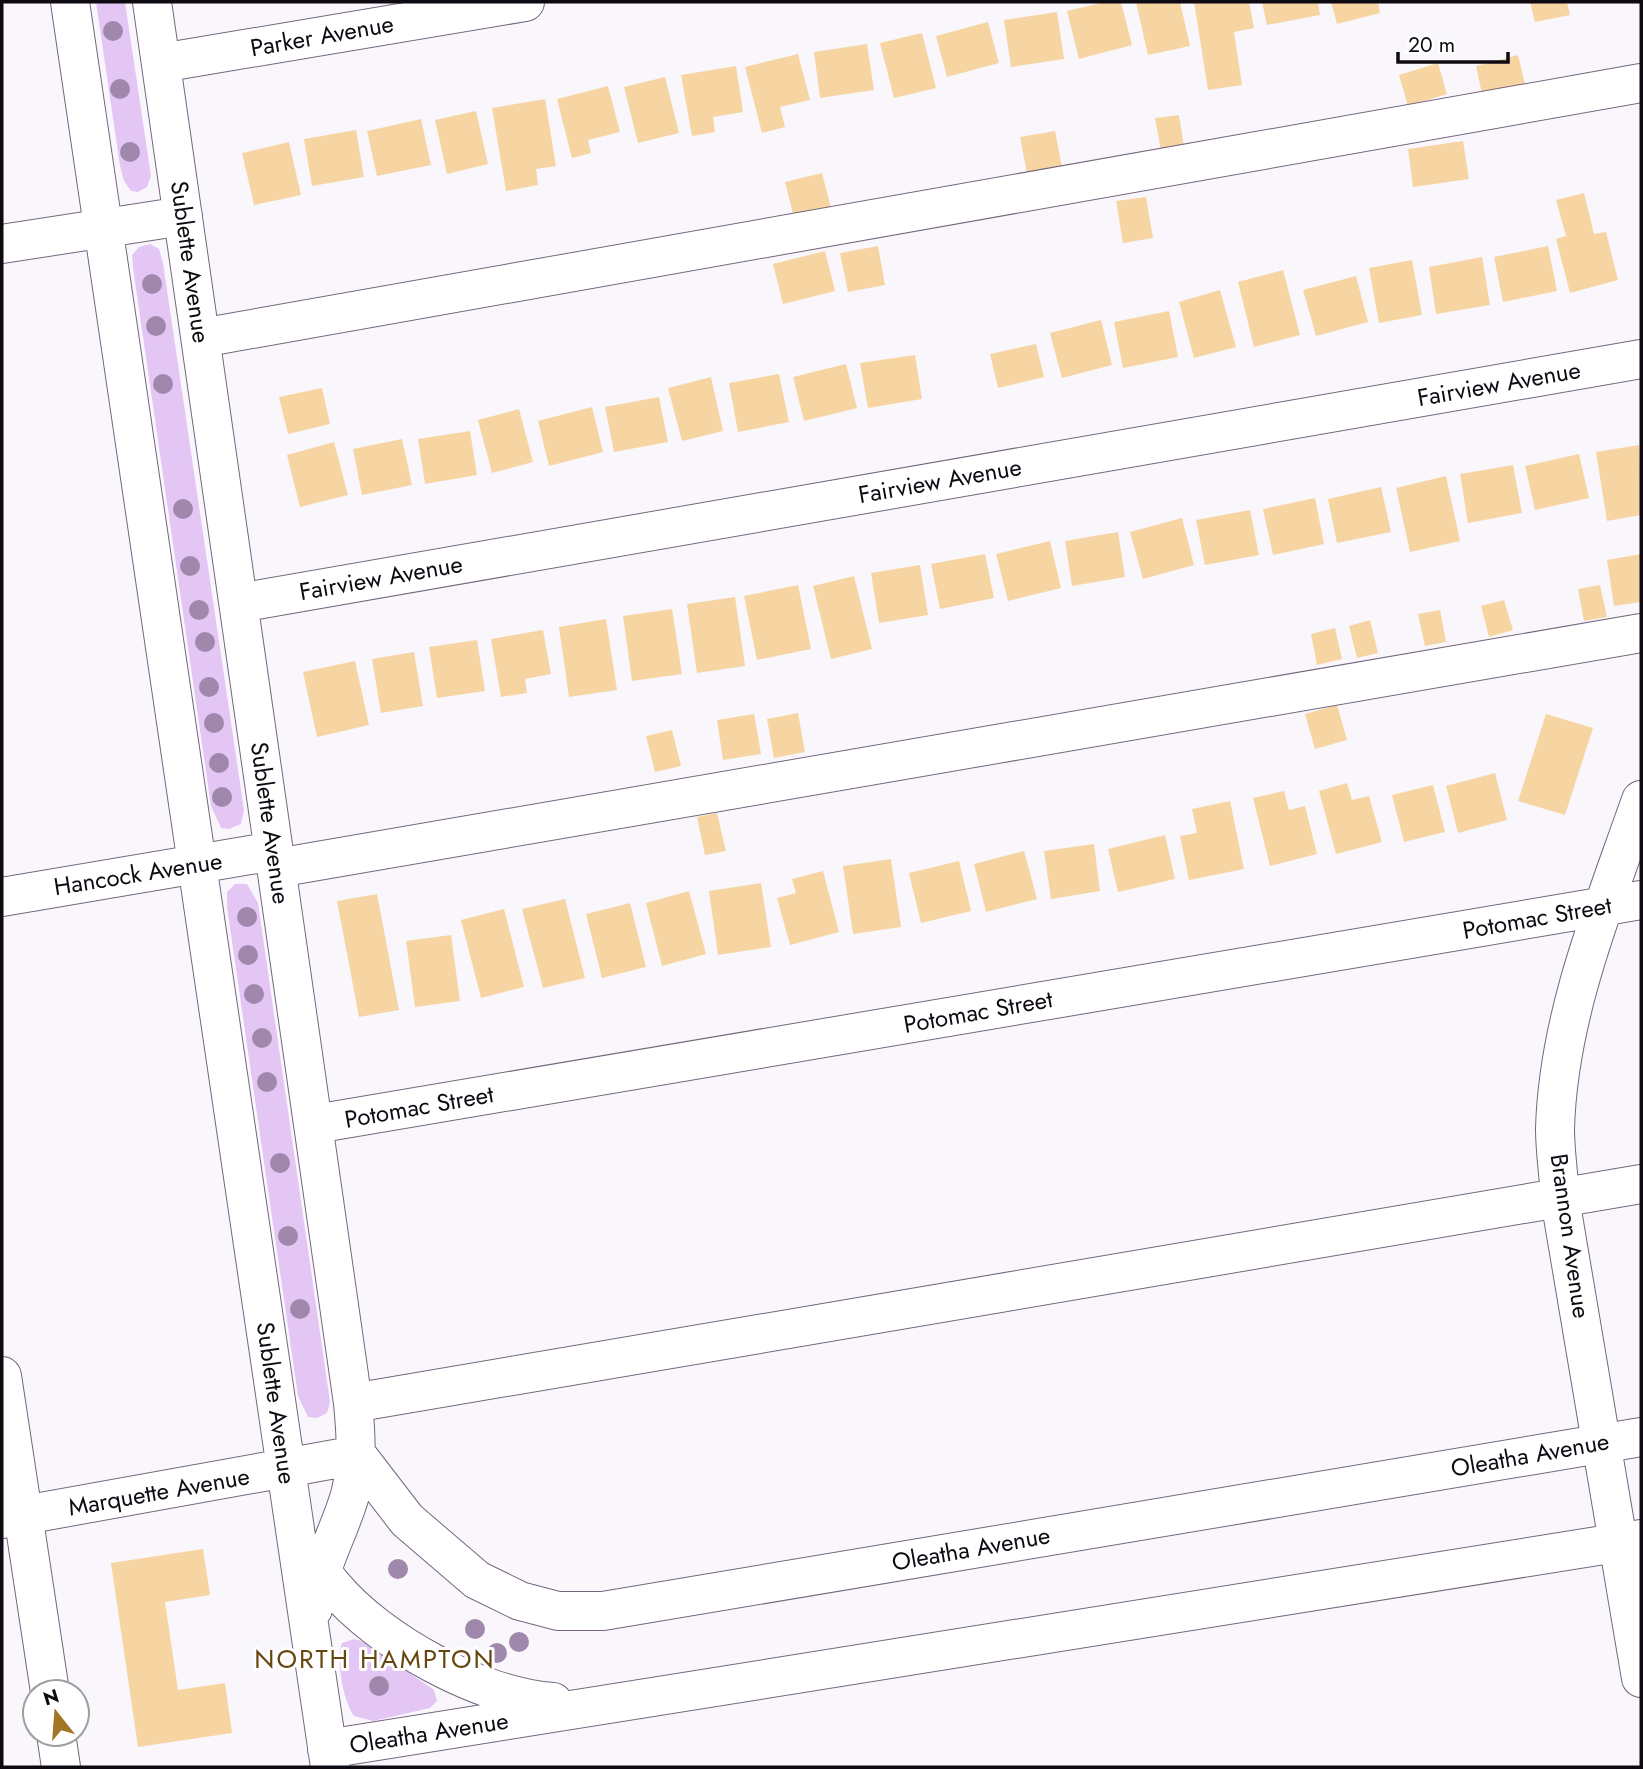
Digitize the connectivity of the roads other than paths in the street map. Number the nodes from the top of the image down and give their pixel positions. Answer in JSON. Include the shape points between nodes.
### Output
{"nodes":[{"id":1,"x":70,"y":2,"type":"edge"},
{"id":2,"x":152,"y":2,"type":"edge"},
{"id":3,"x":525,"y":2,"type":"edge"},
{"id":4,"x":161,"y":63,"type":"junction"},
{"id":5,"x":1641,"y":83,"type":"edge"},
{"id":6,"x":183,"y":215,"type":"junction"},
{"id":7,"x":103,"y":227,"type":"junction"},
{"id":8,"x":2,"y":244,"type":"edge"},
{"id":9,"x":201,"y":338,"type":"junction"},
{"id":10,"x":1641,"y":359,"type":"edge"},
{"id":11,"x":239,"y":603,"type":"junction"},
{"id":12,"x":1641,"y":633,"type":"edge"},
{"id":13,"x":1641,"y":800,"type":"edge"},
{"id":14,"x":275,"y":859,"type":"junction"},
{"id":15,"x":197,"y":864,"type":"junction"},
{"id":16,"x":2,"y":897,"type":"edge"},
{"id":17,"x":1641,"y":901,"type":"edge"},
{"id":18,"x":1603,"y":907,"type":"junction"},
{"id":19,"x":315,"y":1124,"type":"junction"},
{"id":20,"x":1641,"y":1184,"type":"edge"},
{"id":21,"x":1560,"y":1199,"type":"junction"},
{"id":22,"x":2,"y":1376,"type":"edge"},
{"id":23,"x":354,"y":1403,"type":"junction"},
{"id":24,"x":1641,"y":1437,"type":"edge"},
{"id":25,"x":1602,"y":1443,"type":"junction"},
{"id":26,"x":357,"y":1455,"type":"junction"},
{"id":27,"x":285,"y":1469,"type":"junction"},
{"id":28,"x":292,"y":1514,"type":"junction"},
{"id":29,"x":12,"y":1518,"type":"edge"},
{"id":30,"x":1630,"y":1541,"type":"edge"},
{"id":31,"x":322,"y":1570,"type":"junction"},
{"id":32,"x":311,"y":1640,"type":"junction"},
{"id":33,"x":47,"y":1678,"type":"edge"},
{"id":34,"x":1641,"y":1678,"type":"edge"},
{"id":35,"x":613,"y":1703,"type":"junction"},
{"id":36,"x":58,"y":1748,"type":"edge"},
{"id":37,"x":328,"y":1758,"type":"edge"},
{"id":38,"x":61,"y":1767,"type":"edge"}],
"edges":[{"from":1,"to":7,"type":"street","name":"Sublette Avenue"},
{"from":2,"to":4,"type":"street","name":"Sublette Avenue"},
{"from":3,"to":4,"type":"street","name":"Parker Avenue"},
{"from":4,"to":6,"type":"street","name":"Sublette Avenue"},
{"from":5,"to":9,"type":"street"},
{"from":6,"to":7,"type":"street"},
{"from":6,"to":9,"type":"street","name":"Sublette Avenue"},
{"from":7,"to":8,"type":"street"},
{"from":7,"to":15,"type":"street","name":"Sublette Avenue"},
{"from":9,"to":11,"type":"street","name":"Sublette Avenue"},
{"from":10,"to":11,"type":"street","name":"Fairview Avenue"},
{"from":11,"to":14,"type":"street","name":"Sublette Avenue"},
{"from":12,"to":14,"type":"street","name":"Hancock Avenue"},
{"from":13,"to":18,"type":"street","name":"Brannon Avenue"},
{"from":14,"to":15,"type":"street","name":"Hancock Avenue"},
{"from":14,"to":19,"type":"street","name":"Sublette Avenue"},
{"from":15,"to":16,"type":"street","name":"Hancock Avenue"},
{"from":15,"to":27,"type":"street","name":"Sublette Avenue"},
{"from":17,"to":18,"type":"street","name":"Potomac Street"},
{"from":18,"to":19,"type":"street","name":"Potomac Street"},
{"from":18,"to":21,"type":"street","name":"Brannon Avenue","via":[[1570,1018],[1559,1084],[1555,1131]]},
{"from":19,"to":23,"type":"street","name":"Sublette Avenue"},
{"from":20,"to":21,"type":"street"},
{"from":21,"to":23,"type":"street"},
{"from":21,"to":25,"type":"street","name":"Brannon Avenue"},
{"from":22,"to":29,"type":"street"},
{"from":23,"to":26,"type":"street","name":"Sublette Avenue"},
{"from":24,"to":25,"type":"street","name":"Oleatha Avenue"},
{"from":25,"to":26,"type":"street","name":"Oleatha Avenue","via":[[603,1611],[569,1611],[520,1601],[478,1580],[407,1520]]},
{"from":25,"to":30,"type":"street","name":"Brannon Avenue"},
{"from":26,"to":27,"type":"street","name":"Marquette Avenue"},
{"from":26,"to":31,"type":"street","name":"Sublette Avenue","via":[[350,1494]]},
{"from":27,"to":28,"type":"street","name":"Sublette Avenue"},
{"from":27,"to":29,"type":"street","name":"Marquette Avenue"},
{"from":28,"to":31,"type":"street","name":"Oleatha Avenue"},
{"from":28,"to":32,"type":"street","name":"Sublette Avenue"},
{"from":29,"to":33,"type":"street"},
{"from":30,"to":34,"type":"street","name":"Brannon Avenue"},
{"from":30,"to":35,"type":"street","name":"Oleatha Avenue"},
{"from":31,"to":32,"type":"street","name":"Sublette Avenue","via":[[314,1598]]},
{"from":31,"to":35,"type":"street","name":"Oleatha Avenue","via":[[359,1612],[398,1642],[457,1673],[503,1694]]},
{"from":32,"to":37,"type":"street","name":"Sublette Avenue"},
{"from":35,"to":37,"type":"street","name":"Oleatha Avenue"},
{"from":36,"to":38,"type":"street"}]}
